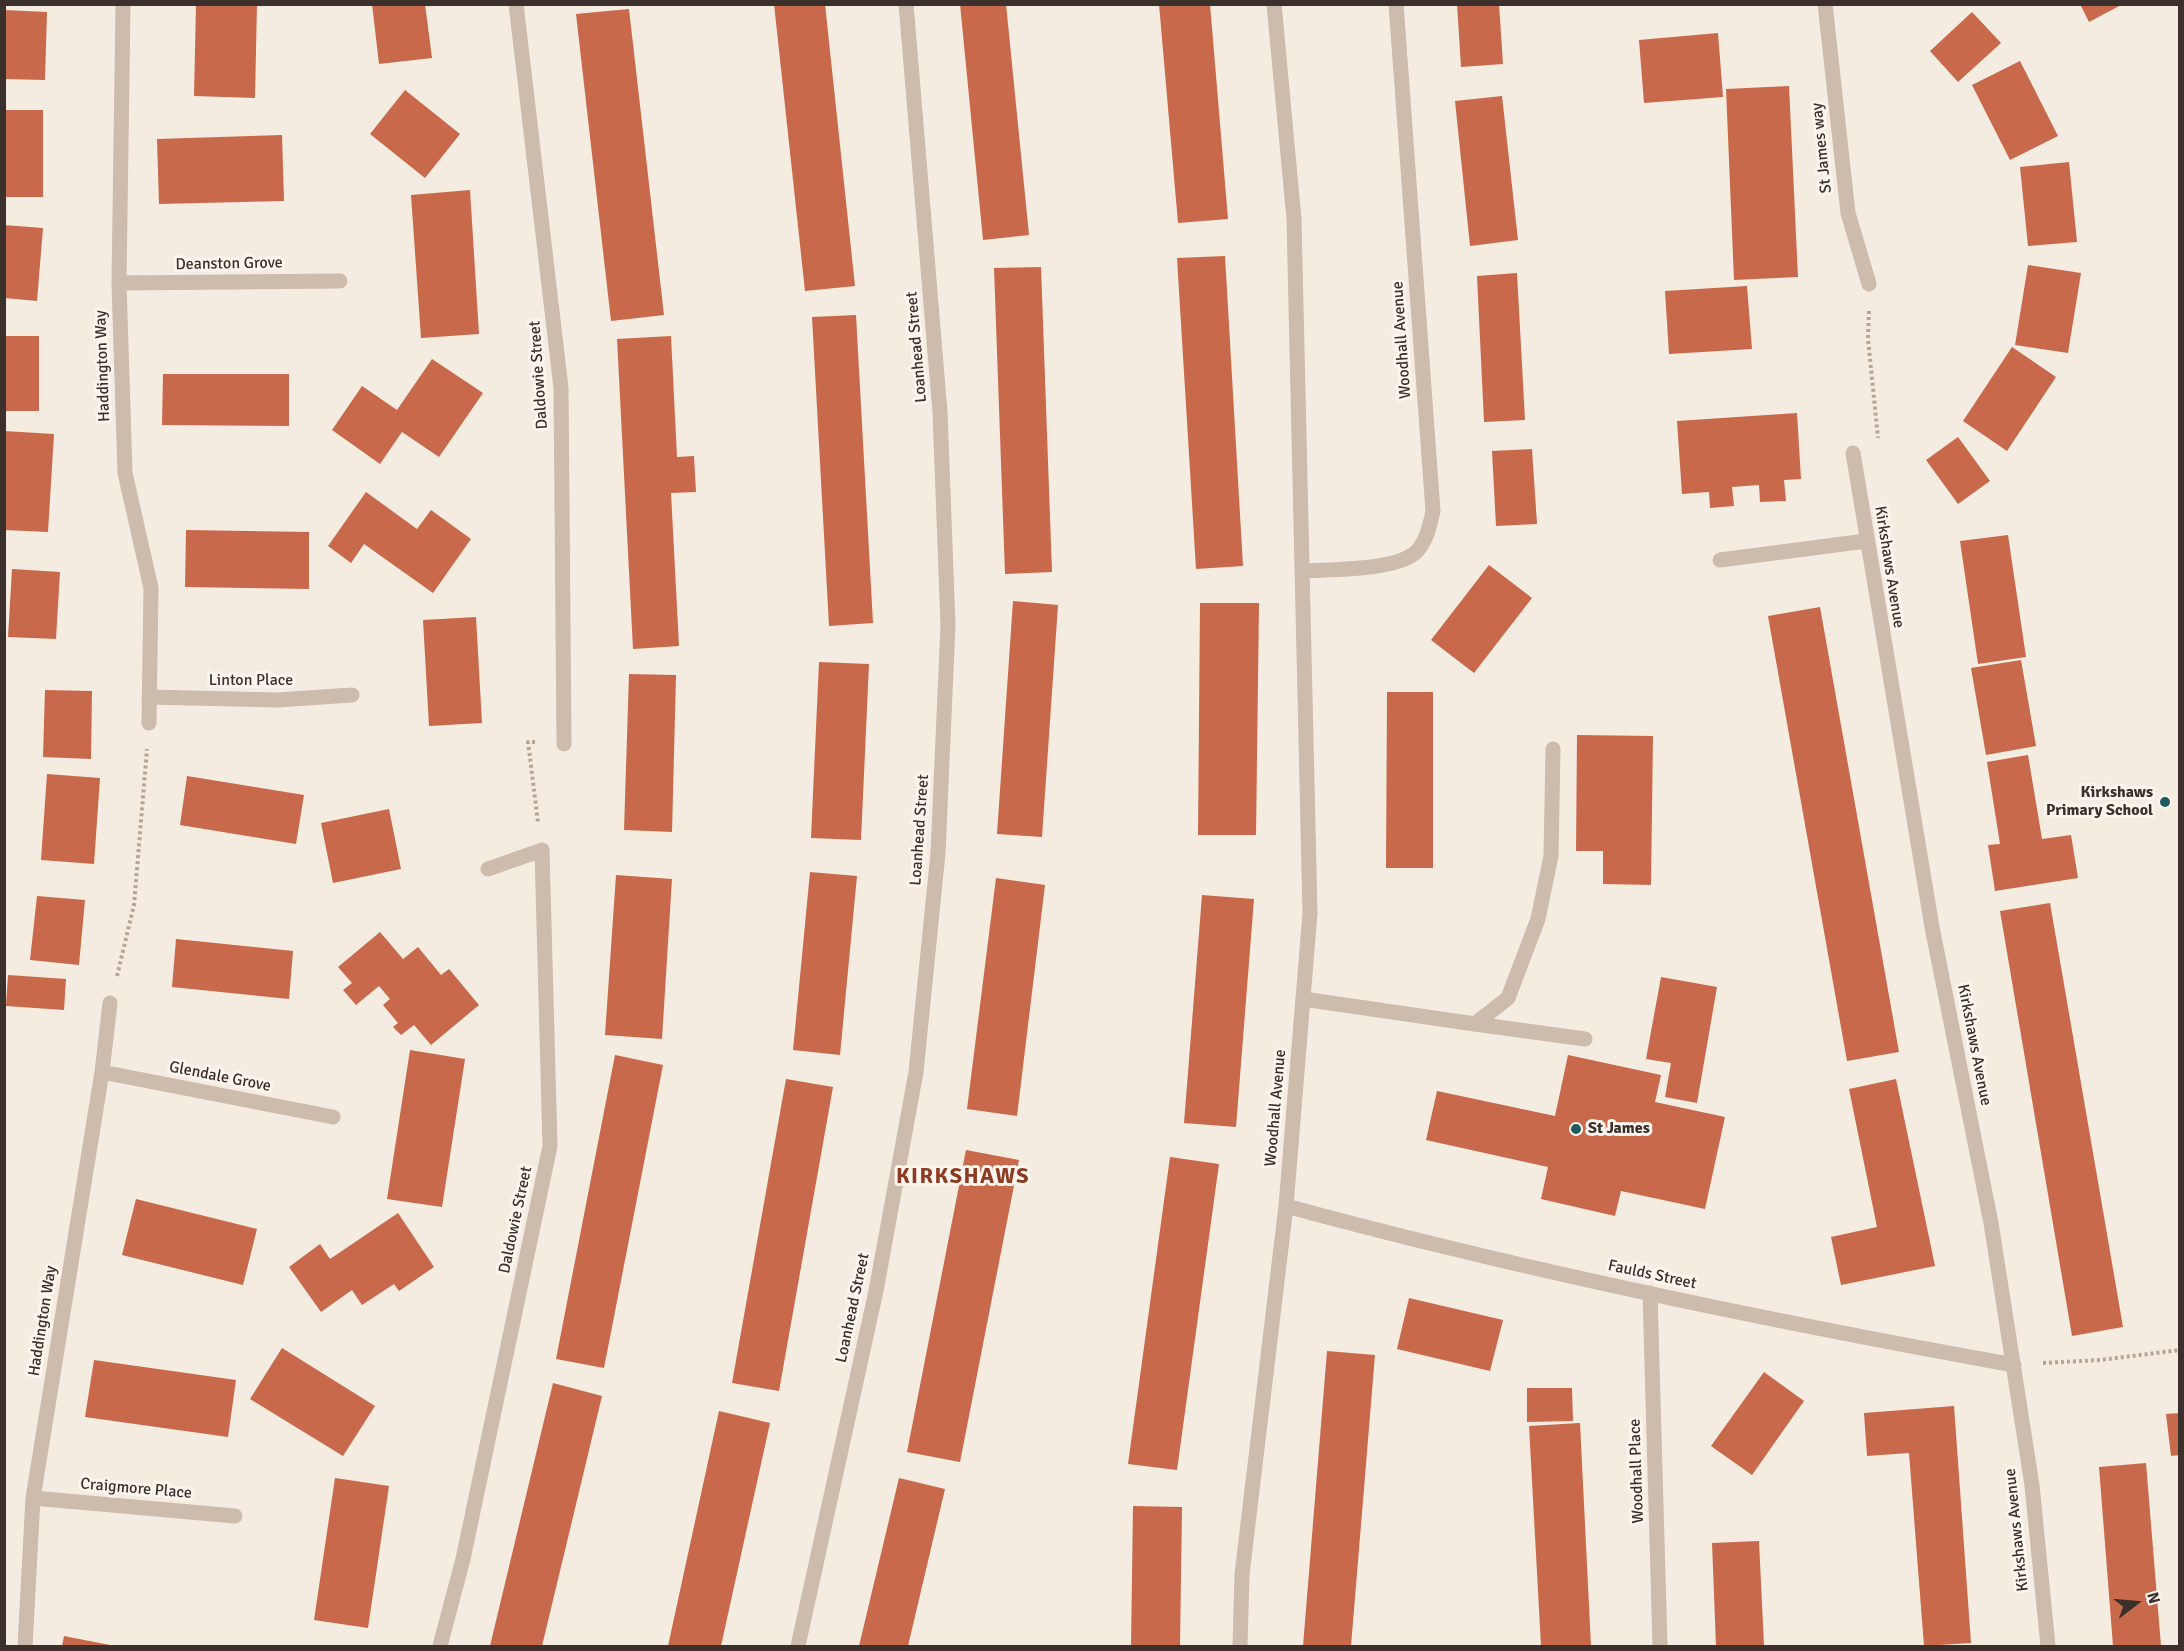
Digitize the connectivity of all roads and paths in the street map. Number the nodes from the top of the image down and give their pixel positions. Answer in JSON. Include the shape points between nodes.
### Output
{"nodes":[{"id":1,"x":123,"y":4,"type":"edge"},
{"id":2,"x":516,"y":4,"type":"edge"},
{"id":3,"x":906,"y":4,"type":"edge"},
{"id":4,"x":1274,"y":4,"type":"edge"},
{"id":5,"x":1396,"y":4,"type":"edge"},
{"id":6,"x":1825,"y":4,"type":"edge"},
{"id":7,"x":339,"y":280,"type":"dead end"},
{"id":8,"x":119,"y":283,"type":"junction"},
{"id":9,"x":1869,"y":284,"type":"joint"},
{"id":10,"x":1853,"y":453,"type":"joint"},
{"id":11,"x":1866,"y":541,"type":"junction"},
{"id":12,"x":1720,"y":560,"type":"dead end"},
{"id":13,"x":1303,"y":571,"type":"junction"},
{"id":14,"x":352,"y":695,"type":"dead end"},
{"id":15,"x":149,"y":697,"type":"junction"},
{"id":16,"x":149,"y":723,"type":"joint"},
{"id":17,"x":564,"y":744,"type":"joint"},
{"id":18,"x":1553,"y":749,"type":"dead end"},
{"id":19,"x":542,"y":850,"type":"junction"},
{"id":20,"x":488,"y":869,"type":"dead end"},
{"id":21,"x":1303,"y":999,"type":"junction"},
{"id":22,"x":110,"y":1003,"type":"joint"},
{"id":23,"x":1475,"y":1024,"type":"junction"},
{"id":24,"x":1585,"y":1039,"type":"dead end"},
{"id":25,"x":102,"y":1072,"type":"junction"},
{"id":26,"x":333,"y":1117,"type":"dead end"},
{"id":27,"x":1286,"y":1206,"type":"junction"},
{"id":28,"x":1650,"y":1293,"type":"junction"},
{"id":29,"x":2180,"y":1350,"type":"edge"},
{"id":30,"x":2014,"y":1365,"type":"junction"},
{"id":31,"x":33,"y":1498,"type":"junction"},
{"id":32,"x":235,"y":1516,"type":"dead end"},
{"id":33,"x":25,"y":1647,"type":"edge"},
{"id":34,"x":440,"y":1647,"type":"edge"},
{"id":35,"x":798,"y":1647,"type":"edge"},
{"id":36,"x":1240,"y":1647,"type":"edge"},
{"id":37,"x":1660,"y":1647,"type":"edge"},
{"id":38,"x":2048,"y":1647,"type":"edge"}],
"edges":[{"from":1,"to":8,"type":"street","name":"Haddington Way"},
{"from":2,"to":17,"type":"street","name":"Daldowie Street","via":[[561,388]]},
{"from":3,"to":35,"type":"street","name":"Loanhead Street","via":[[940,412],[948,625],[938,854],[916,1072],[876,1292]]},
{"from":4,"to":13,"type":"street","name":"Woodhall Avenue","via":[[1294,219]]},
{"from":5,"to":13,"type":"street","name":"Woodhall Avenue","via":[[1433,511],[1429,531],[1417,552],[1396,563]]},
{"from":6,"to":9,"type":"street","name":"St James way","via":[[1848,213]]},
{"from":7,"to":8,"type":"street","name":"Deanston Grove"},
{"from":8,"to":15,"type":"street","name":"Haddington Way","via":[[125,473],[151,588]]},
{"from":9,"to":10,"type":"path","via":[[1868,339],[1878,441]]},
{"from":10,"to":11,"type":"street","name":"Kirkshaws Avenue"},
{"from":11,"to":12,"type":"street"},
{"from":11,"to":30,"type":"street","name":"Kirkshaws Avenue","via":[[1932,927],[1991,1223]]},
{"from":13,"to":21,"type":"street","name":"Woodhall Avenue","via":[[1310,913]]},
{"from":14,"to":15,"type":"street","name":"Linton Place","via":[[277,700]]},
{"from":15,"to":16,"type":"street","name":"Haddington Way"},
{"from":16,"to":22,"type":"path","via":[[134,905]]},
{"from":17,"to":19,"type":"path","via":[[528,742]]},
{"from":18,"to":23,"type":"street","via":[[1551,855],[1538,919],[1508,998]]},
{"from":19,"to":20,"type":"street"},
{"from":19,"to":34,"type":"street","name":"Daldowie Street","via":[[550,1146],[463,1560]]},
{"from":21,"to":23,"type":"street"},
{"from":21,"to":27,"type":"street","name":"Woodhall Avenue"},
{"from":22,"to":25,"type":"street","name":"Haddington Way"},
{"from":23,"to":24,"type":"street"},
{"from":25,"to":26,"type":"street","name":"Glendale Grove"},
{"from":25,"to":31,"type":"street","name":"Haddington Way"},
{"from":27,"to":28,"type":"street","name":"Faulds Street","via":[[1407,1239]]},
{"from":27,"to":36,"type":"street","name":"Woodhall Avenue","via":[[1242,1574]]},
{"from":28,"to":30,"type":"street","name":"Faulds Street"},
{"from":28,"to":37,"type":"street","name":"Woodhall Place"},
{"from":29,"to":30,"type":"path"},
{"from":30,"to":38,"type":"street","name":"Kirkshaws Avenue","via":[[2032,1485]]},
{"from":31,"to":32,"type":"street","name":"Craigmore Place"},
{"from":31,"to":33,"type":"street","name":"Haddington Way"}]}
